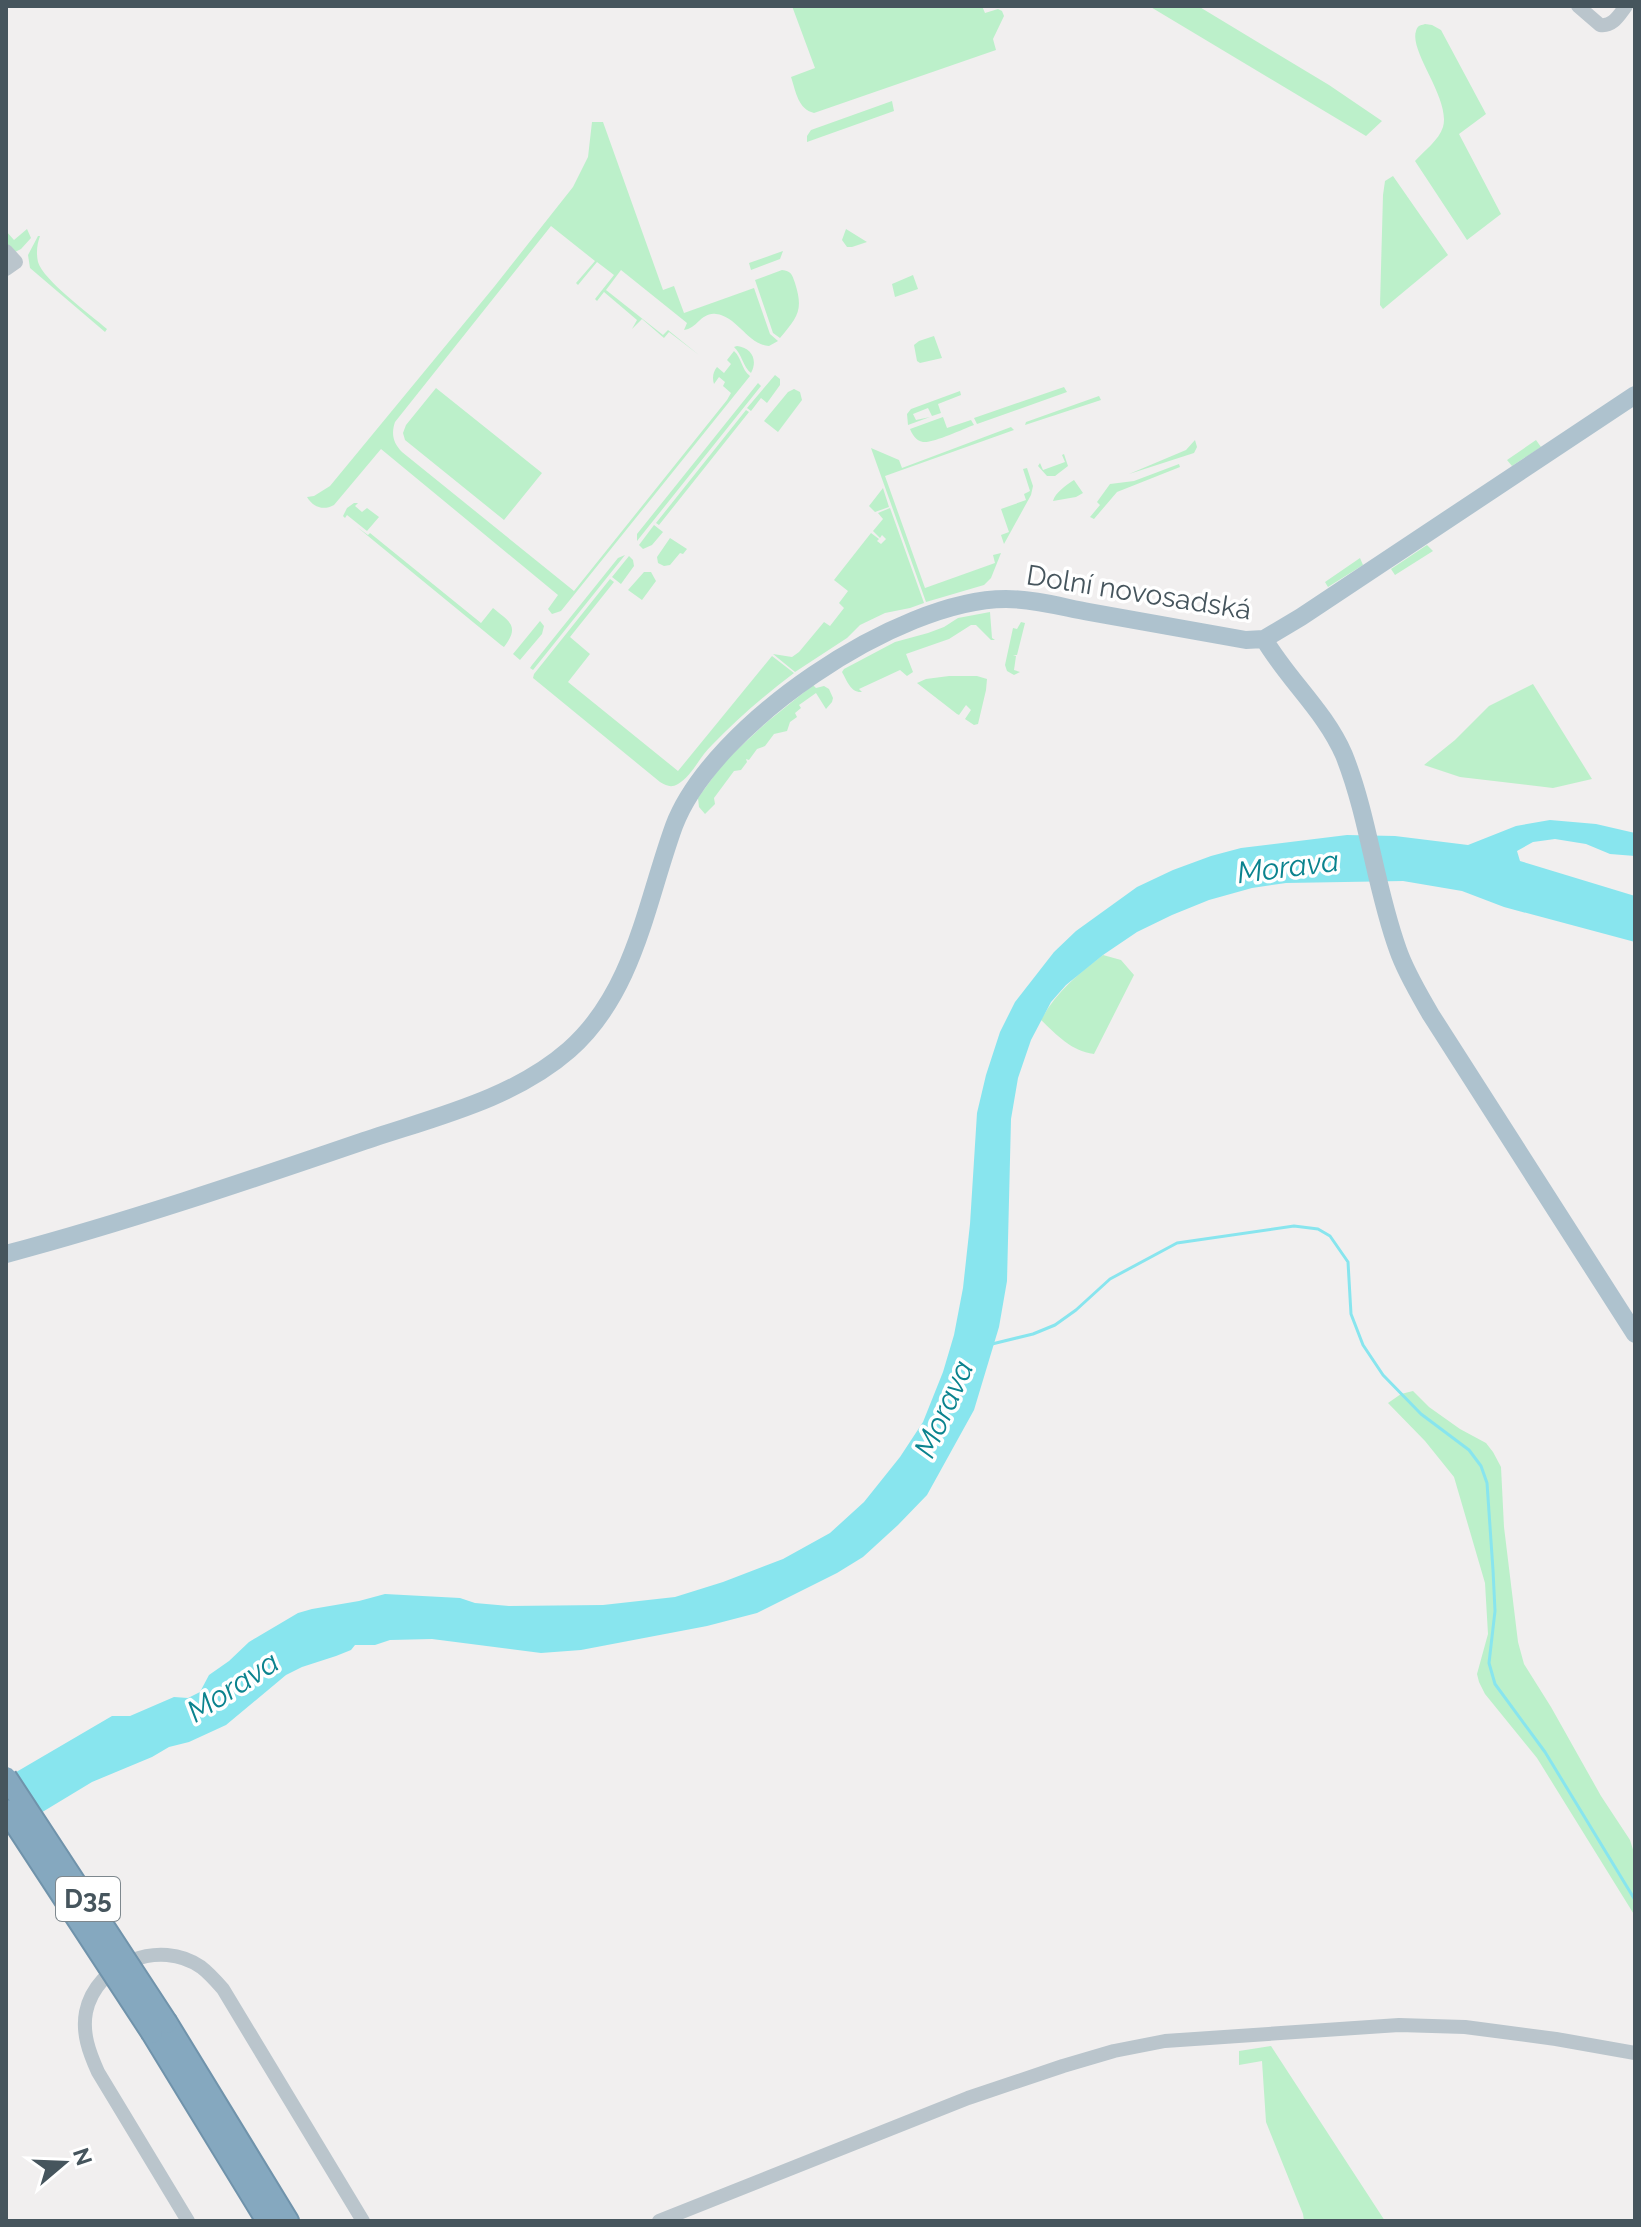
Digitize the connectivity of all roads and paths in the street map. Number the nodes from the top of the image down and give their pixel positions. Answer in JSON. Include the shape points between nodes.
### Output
{"nodes":[{"id":1,"x":1578,"y":6,"type":"edge"},
{"id":2,"x":1626,"y":6,"type":"edge"},
{"id":3,"x":1635,"y":395,"type":"edge"},
{"id":4,"x":1264,"y":639,"type":"junction"},
{"id":5,"x":6,"y":1254,"type":"edge"},
{"id":6,"x":1635,"y":1334,"type":"edge"},
{"id":7,"x":6,"y":1777,"type":"edge"},
{"id":8,"x":6,"y":1810,"type":"edge"},
{"id":9,"x":159,"y":2028,"type":"junction"},
{"id":10,"x":1635,"y":2053,"type":"edge"},
{"id":11,"x":188,"y":2221,"type":"edge"},
{"id":12,"x":267,"y":2221,"type":"edge"},
{"id":13,"x":288,"y":2221,"type":"edge"},
{"id":14,"x":363,"y":2221,"type":"edge"},
{"id":15,"x":659,"y":2221,"type":"edge"}],
"edges":[{"from":1,"to":2,"type":"street","via":[[1605,26]]},
{"from":3,"to":4,"type":"main road","name":"Dolní novosadská"},
{"from":4,"to":5,"type":"main road","name":"Dolní novosadská","via":[[1016,600],[987,600],[908,623],[794,688],[704,773],[683,806],[623,975],[589,1028],[554,1062],[513,1086],[450,1111],[172,1206]]},
{"from":4,"to":6,"type":"main road","via":[[1336,739],[1406,970]]},
{"from":7,"to":9,"type":"highway","number":"D35","bridge":true},
{"from":8,"to":9,"type":"highway","number":"D35","bridge":true},
{"from":9,"to":12,"type":"highway","number":"D35"},
{"from":9,"to":13,"type":"highway","number":"D35"},
{"from":10,"to":15,"type":"street","via":[[1465,2027],[1165,2041],[1101,2055],[968,2098]]},
{"from":11,"to":14,"type":"street","via":[[98,2072],[85,2034],[94,1989],[119,1967],[152,1954],[189,1960],[223,1989]]}]}
